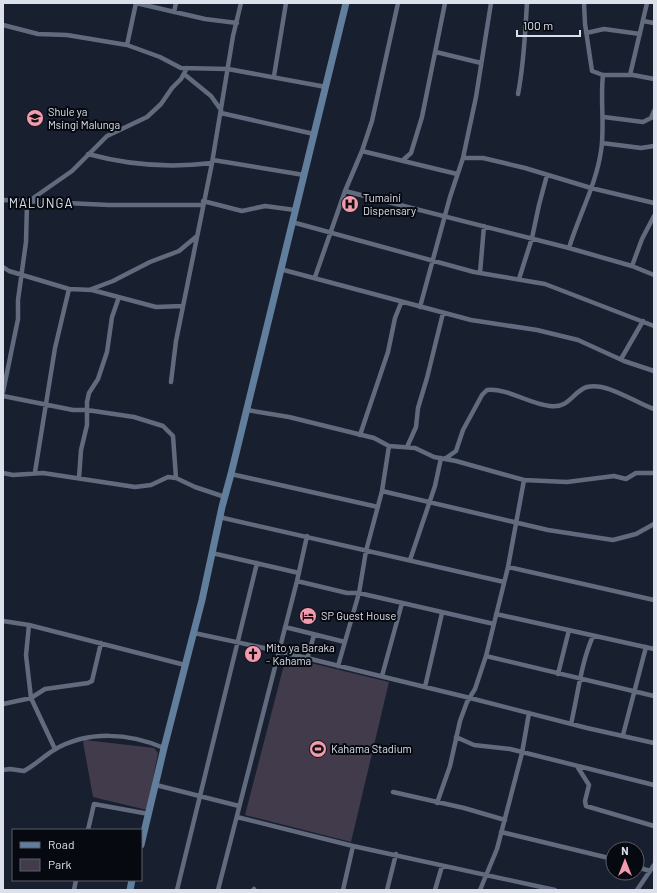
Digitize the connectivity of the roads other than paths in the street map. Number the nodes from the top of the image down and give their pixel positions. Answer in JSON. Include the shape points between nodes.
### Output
{"nodes":[{"id":1,"x":136,"y":3,"type":"edge"},
{"id":2,"x":176,"y":3,"type":"edge"},
{"id":3,"x":241,"y":3,"type":"edge"},
{"id":4,"x":286,"y":3,"type":"edge"},
{"id":5,"x":346,"y":3,"type":"edge"},
{"id":6,"x":398,"y":3,"type":"edge"},
{"id":7,"x":445,"y":3,"type":"edge"},
{"id":8,"x":491,"y":3,"type":"edge"},
{"id":9,"x":527,"y":3,"type":"edge"},
{"id":10,"x":584,"y":3,"type":"edge"},
{"id":11,"x":647,"y":3,"type":"edge"},
{"id":12,"x":174,"y":12,"type":"junction"},
{"id":13,"x":643,"y":21,"type":"junction"},
{"id":14,"x":237,"y":23,"type":"junction"},
{"id":15,"x":654,"y":23,"type":"edge"},
{"id":16,"x":3,"y":25,"type":"edge"},
{"id":17,"x":586,"y":33,"type":"junction"},
{"id":18,"x":640,"y":34,"type":"junction"},
{"id":19,"x":127,"y":46,"type":"junction"},
{"id":20,"x":436,"y":52,"type":"junction"},
{"id":21,"x":481,"y":64,"type":"junction"},
{"id":22,"x":187,"y":68,"type":"junction"},
{"id":23,"x":228,"y":68,"type":"junction"},
{"id":24,"x":184,"y":74,"type":"junction"},
{"id":25,"x":602,"y":75,"type":"junction"},
{"id":26,"x":630,"y":75,"type":"junction"},
{"id":27,"x":274,"y":76,"type":"junction"},
{"id":28,"x":654,"y":79,"type":"edge"},
{"id":29,"x":326,"y":87,"type":"junction"},
{"id":30,"x":518,"y":94,"type":"dead end"},
{"id":31,"x":221,"y":111,"type":"junction"},
{"id":32,"x":654,"y":111,"type":"edge"},
{"id":33,"x":604,"y":117,"type":"junction"},
{"id":34,"x":314,"y":134,"type":"junction"},
{"id":35,"x":602,"y":143,"type":"junction"},
{"id":36,"x":654,"y":146,"type":"edge"},
{"id":37,"x":362,"y":151,"type":"junction"},
{"id":38,"x":88,"y":154,"type":"junction"},
{"id":39,"x":463,"y":158,"type":"junction"},
{"id":40,"x":403,"y":160,"type":"junction"},
{"id":41,"x":213,"y":162,"type":"junction"},
{"id":42,"x":457,"y":174,"type":"junction"},
{"id":43,"x":304,"y":175,"type":"junction"},
{"id":44,"x":547,"y":175,"type":"junction"},
{"id":45,"x":591,"y":188,"type":"junction"},
{"id":46,"x":344,"y":191,"type":"junction"},
{"id":47,"x":3,"y":200,"type":"edge"},
{"id":48,"x":29,"y":201,"type":"junction"},
{"id":49,"x":203,"y":203,"type":"junction"},
{"id":50,"x":654,"y":203,"type":"edge"},
{"id":51,"x":295,"y":210,"type":"junction"},
{"id":52,"x":654,"y":216,"type":"edge"},
{"id":53,"x":446,"y":217,"type":"junction"},
{"id":54,"x":292,"y":222,"type":"junction"},
{"id":55,"x":484,"y":226,"type":"junction"},
{"id":56,"x":332,"y":232,"type":"junction"},
{"id":57,"x":197,"y":236,"type":"junction"},
{"id":58,"x":532,"y":238,"type":"junction"},
{"id":59,"x":569,"y":248,"type":"junction"},
{"id":60,"x":434,"y":261,"type":"junction"},
{"id":61,"x":632,"y":266,"type":"junction"},
{"id":62,"x":3,"y":267,"type":"edge"},
{"id":63,"x":280,"y":269,"type":"junction"},
{"id":64,"x":480,"y":273,"type":"junction"},
{"id":65,"x":21,"y":274,"type":"junction"},
{"id":66,"x":654,"y":274,"type":"edge"},
{"id":67,"x":315,"y":277,"type":"junction"},
{"id":68,"x":518,"y":279,"type":"junction"},
{"id":69,"x":69,"y":289,"type":"junction"},
{"id":70,"x":89,"y":290,"type":"junction"},
{"id":71,"x":119,"y":298,"type":"junction"},
{"id":72,"x":401,"y":302,"type":"junction"},
{"id":73,"x":183,"y":306,"type":"junction"},
{"id":74,"x":420,"y":307,"type":"junction"},
{"id":75,"x":443,"y":313,"type":"junction"},
{"id":76,"x":643,"y":321,"type":"junction"},
{"id":77,"x":654,"y":326,"type":"edge"},
{"id":78,"x":621,"y":359,"type":"junction"},
{"id":79,"x":654,"y":371,"type":"edge"},
{"id":80,"x":171,"y":382,"type":"dead end"},
{"id":81,"x":3,"y":392,"type":"edge"},
{"id":82,"x":3,"y":396,"type":"edge"},
{"id":83,"x":47,"y":405,"type":"junction"},
{"id":84,"x":654,"y":409,"type":"edge"},
{"id":85,"x":87,"y":410,"type":"junction"},
{"id":86,"x":247,"y":410,"type":"junction"},
{"id":87,"x":360,"y":435,"type":"junction"},
{"id":88,"x":389,"y":446,"type":"junction"},
{"id":89,"x":407,"y":447,"type":"junction"},
{"id":90,"x":441,"y":458,"type":"junction"},
{"id":91,"x":446,"y":458,"type":"junction"},
{"id":92,"x":35,"y":472,"type":"junction"},
{"id":93,"x":3,"y":473,"type":"edge"},
{"id":94,"x":654,"y":473,"type":"edge"},
{"id":95,"x":231,"y":474,"type":"junction"},
{"id":96,"x":79,"y":478,"type":"junction"},
{"id":97,"x":176,"y":478,"type":"junction"},
{"id":98,"x":524,"y":480,"type":"junction"},
{"id":99,"x":382,"y":491,"type":"junction"},
{"id":100,"x":225,"y":497,"type":"junction"},
{"id":101,"x":430,"y":502,"type":"junction"},
{"id":102,"x":378,"y":507,"type":"junction"},
{"id":103,"x":219,"y":517,"type":"junction"},
{"id":104,"x":518,"y":523,"type":"junction"},
{"id":105,"x":654,"y":524,"type":"edge"},
{"id":106,"x":307,"y":536,"type":"junction"},
{"id":107,"x":366,"y":551,"type":"junction"},
{"id":108,"x":212,"y":553,"type":"junction"},
{"id":109,"x":410,"y":560,"type":"junction"},
{"id":110,"x":257,"y":563,"type":"junction"},
{"id":111,"x":508,"y":566,"type":"junction"},
{"id":112,"x":299,"y":573,"type":"junction"},
{"id":113,"x":297,"y":581,"type":"junction"},
{"id":114,"x":504,"y":582,"type":"junction"},
{"id":115,"x":359,"y":593,"type":"junction"},
{"id":116,"x":654,"y":600,"type":"edge"},
{"id":117,"x":402,"y":603,"type":"junction"},
{"id":118,"x":442,"y":613,"type":"junction"},
{"id":119,"x":496,"y":614,"type":"junction"},
{"id":120,"x":3,"y":622,"type":"edge"},
{"id":121,"x":494,"y":624,"type":"junction"},
{"id":122,"x":29,"y":625,"type":"junction"},
{"id":123,"x":285,"y":627,"type":"junction"},
{"id":124,"x":569,"y":630,"type":"junction"},
{"id":125,"x":194,"y":633,"type":"junction"},
{"id":126,"x":314,"y":635,"type":"junction"},
{"id":127,"x":594,"y":636,"type":"junction"},
{"id":128,"x":345,"y":642,"type":"junction"},
{"id":129,"x":101,"y":643,"type":"junction"},
{"id":130,"x":237,"y":643,"type":"junction"},
{"id":131,"x":646,"y":647,"type":"junction"},
{"id":132,"x":654,"y":649,"type":"edge"},
{"id":133,"x":278,"y":651,"type":"junction"},
{"id":134,"x":486,"y":656,"type":"junction"},
{"id":135,"x":307,"y":659,"type":"junction"},
{"id":136,"x":185,"y":665,"type":"junction"},
{"id":137,"x":338,"y":666,"type":"junction"},
{"id":138,"x":558,"y":674,"type":"junction"},
{"id":139,"x":382,"y":676,"type":"junction"},
{"id":140,"x":581,"y":680,"type":"junction"},
{"id":141,"x":425,"y":687,"type":"junction"},
{"id":142,"x":634,"y":691,"type":"junction"},
{"id":143,"x":654,"y":696,"type":"edge"},
{"id":144,"x":30,"y":698,"type":"junction"},
{"id":145,"x":470,"y":698,"type":"junction"},
{"id":146,"x":3,"y":704,"type":"edge"},
{"id":147,"x":529,"y":713,"type":"junction"},
{"id":148,"x":571,"y":724,"type":"junction"},
{"id":149,"x":623,"y":735,"type":"junction"},
{"id":150,"x":456,"y":737,"type":"junction"},
{"id":151,"x":654,"y":743,"type":"edge"},
{"id":152,"x":164,"y":748,"type":"junction"},
{"id":153,"x":56,"y":749,"type":"junction"},
{"id":154,"x":522,"y":752,"type":"junction"},
{"id":155,"x":577,"y":766,"type":"junction"},
{"id":156,"x":3,"y":770,"type":"edge"},
{"id":157,"x":156,"y":785,"type":"junction"},
{"id":158,"x":654,"y":785,"type":"edge"},
{"id":159,"x":393,"y":792,"type":"dead end"},
{"id":160,"x":199,"y":797,"type":"junction"},
{"id":161,"x":437,"y":803,"type":"junction"},
{"id":162,"x":239,"y":806,"type":"junction"},
{"id":163,"x":149,"y":814,"type":"junction"},
{"id":164,"x":237,"y":817,"type":"junction"},
{"id":165,"x":505,"y":820,"type":"junction"},
{"id":166,"x":654,"y":826,"type":"edge"},
{"id":167,"x":88,"y":829,"type":"edge"},
{"id":168,"x":501,"y":832,"type":"junction"},
{"id":169,"x":142,"y":841,"type":"edge"},
{"id":170,"x":353,"y":846,"type":"junction"},
{"id":171,"x":396,"y":854,"type":"junction"},
{"id":172,"x":605,"y":857,"type":"edge"},
{"id":173,"x":654,"y":865,"type":"edge"},
{"id":174,"x":442,"y":866,"type":"junction"},
{"id":175,"x":645,"y":869,"type":"edge"},
{"id":176,"x":650,"y":871,"type":"junction"},
{"id":177,"x":486,"y":874,"type":"junction"},
{"id":178,"x":529,"y":884,"type":"junction"},
{"id":179,"x":177,"y":890,"type":"edge"},
{"id":180,"x":218,"y":890,"type":"edge"},
{"id":181,"x":343,"y":890,"type":"edge"},
{"id":182,"x":387,"y":890,"type":"edge"},
{"id":183,"x":435,"y":890,"type":"edge"},
{"id":184,"x":480,"y":890,"type":"edge"},
{"id":185,"x":527,"y":890,"type":"edge"},
{"id":186,"x":555,"y":890,"type":"edge"},
{"id":187,"x":638,"y":890,"type":"edge"}],
"edges":[{"from":1,"to":12,"type":"street"},
{"from":1,"to":19,"type":"street"},
{"from":2,"to":12,"type":"street"},
{"from":3,"to":14,"type":"street"},
{"from":4,"to":27,"type":"street"},
{"from":5,"to":29,"type":"street"},
{"from":6,"to":37,"type":"street","via":[[372,121]]},
{"from":7,"to":20,"type":"street"},
{"from":8,"to":21,"type":"street"},
{"from":9,"to":30,"type":"street","via":[[524,54]]},
{"from":10,"to":17,"type":"street"},
{"from":11,"to":13,"type":"street"},
{"from":12,"to":14,"type":"street"},
{"from":13,"to":15,"type":"street"},
{"from":13,"to":18,"type":"street"},
{"from":14,"to":23,"type":"street"},
{"from":16,"to":19,"type":"street","via":[[38,34],[67,35]]},
{"from":17,"to":18,"type":"street","via":[[604,29]]},
{"from":17,"to":25,"type":"street","via":[[591,68],[595,73]]},
{"from":18,"to":26,"type":"street"},
{"from":19,"to":22,"type":"street"},
{"from":20,"to":21,"type":"street"},
{"from":20,"to":40,"type":"street","via":[[422,117],[411,152]]},
{"from":21,"to":39,"type":"street"},
{"from":22,"to":23,"type":"street"},
{"from":22,"to":24,"type":"street"},
{"from":23,"to":27,"type":"street"},
{"from":23,"to":31,"type":"street"},
{"from":24,"to":31,"type":"street","via":[[213,98]]},
{"from":24,"to":38,"type":"street","via":[[161,104],[147,117],[107,136]]},
{"from":25,"to":26,"type":"street"},
{"from":25,"to":33,"type":"street"},
{"from":26,"to":28,"type":"street"},
{"from":27,"to":29,"type":"street"},
{"from":29,"to":34,"type":"street"},
{"from":31,"to":34,"type":"street"},
{"from":31,"to":41,"type":"street"},
{"from":32,"to":33,"type":"street","via":[[651,118],[643,122]]},
{"from":33,"to":35,"type":"street"},
{"from":34,"to":43,"type":"street"},
{"from":35,"to":36,"type":"street","via":[[641,148]]},
{"from":35,"to":45,"type":"street"},
{"from":37,"to":40,"type":"street"},
{"from":37,"to":46,"type":"street"},
{"from":38,"to":41,"type":"street","via":[[119,162],[169,167]]},
{"from":38,"to":48,"type":"street","via":[[72,171]]},
{"from":39,"to":42,"type":"street"},
{"from":39,"to":44,"type":"street","via":[[496,161]]},
{"from":40,"to":42,"type":"street"},
{"from":41,"to":43,"type":"street"},
{"from":41,"to":49,"type":"street"},
{"from":42,"to":53,"type":"street"},
{"from":43,"to":51,"type":"street"},
{"from":44,"to":45,"type":"street"},
{"from":44,"to":58,"type":"street"},
{"from":45,"to":50,"type":"street"},
{"from":45,"to":59,"type":"street"},
{"from":46,"to":53,"type":"street"},
{"from":46,"to":56,"type":"street"},
{"from":47,"to":48,"type":"street"},
{"from":48,"to":49,"type":"street","via":[[109,205]]},
{"from":48,"to":65,"type":"street","via":[[26,208],[26,242]]},
{"from":49,"to":51,"type":"street","via":[[242,211],[265,206]]},
{"from":49,"to":57,"type":"street"},
{"from":51,"to":54,"type":"street"},
{"from":52,"to":61,"type":"street"},
{"from":53,"to":55,"type":"street"},
{"from":53,"to":60,"type":"street"},
{"from":54,"to":56,"type":"street"},
{"from":54,"to":63,"type":"street"},
{"from":55,"to":58,"type":"street"},
{"from":55,"to":64,"type":"street"},
{"from":56,"to":60,"type":"street"},
{"from":56,"to":67,"type":"street"},
{"from":57,"to":70,"type":"street","via":[[180,251]]},
{"from":57,"to":73,"type":"street"},
{"from":58,"to":59,"type":"street"},
{"from":58,"to":68,"type":"street"},
{"from":59,"to":61,"type":"street"},
{"from":60,"to":64,"type":"street"},
{"from":60,"to":74,"type":"street"},
{"from":61,"to":66,"type":"street"},
{"from":62,"to":65,"type":"street"},
{"from":63,"to":67,"type":"street"},
{"from":63,"to":86,"type":"street"},
{"from":64,"to":68,"type":"street"},
{"from":65,"to":69,"type":"street"},
{"from":65,"to":81,"type":"street","via":[[17,323]]},
{"from":67,"to":72,"type":"street"},
{"from":68,"to":76,"type":"street","via":[[552,286]]},
{"from":69,"to":70,"type":"street"},
{"from":69,"to":83,"type":"street","via":[[55,348]]},
{"from":70,"to":71,"type":"street"},
{"from":71,"to":73,"type":"street","via":[[160,308]]},
{"from":71,"to":85,"type":"street","via":[[112,317],[107,352],[98,379],[89,394]]},
{"from":72,"to":74,"type":"street"},
{"from":72,"to":87,"type":"street","via":[[389,348]]},
{"from":73,"to":80,"type":"street"},
{"from":74,"to":75,"type":"street"},
{"from":75,"to":78,"type":"street","via":[[578,340]]},
{"from":75,"to":89,"type":"street","via":[[418,408],[416,427]]},
{"from":76,"to":77,"type":"street"},
{"from":76,"to":78,"type":"street"},
{"from":78,"to":79,"type":"street"},
{"from":82,"to":83,"type":"street"},
{"from":83,"to":85,"type":"street","via":[[76,411]]},
{"from":83,"to":92,"type":"street"},
{"from":84,"to":91,"type":"street","via":[[612,391],[595,387],[584,389],[564,404],[551,407],[495,390],[487,390],[467,423],[456,451]]},
{"from":85,"to":96,"type":"street"},
{"from":85,"to":97,"type":"street","via":[[134,417],[167,428],[173,436]]},
{"from":86,"to":87,"type":"street","via":[[289,417]]},
{"from":86,"to":95,"type":"street"},
{"from":87,"to":88,"type":"street","via":[[374,438]]},
{"from":88,"to":89,"type":"street"},
{"from":88,"to":99,"type":"street"},
{"from":89,"to":90,"type":"street"},
{"from":90,"to":91,"type":"street"},
{"from":90,"to":101,"type":"street"},
{"from":91,"to":98,"type":"street"},
{"from":92,"to":93,"type":"street","via":[[13,475]]},
{"from":92,"to":96,"type":"street"},
{"from":94,"to":98,"type":"street","via":[[636,473],[626,479],[614,476],[567,482]]},
{"from":95,"to":100,"type":"street"},
{"from":95,"to":102,"type":"street"},
{"from":96,"to":97,"type":"street","via":[[135,487],[151,485],[165,477]]},
{"from":97,"to":100,"type":"street"},
{"from":98,"to":104,"type":"street"},
{"from":99,"to":101,"type":"street"},
{"from":99,"to":102,"type":"street"},
{"from":100,"to":103,"type":"street"},
{"from":101,"to":104,"type":"street"},
{"from":101,"to":109,"type":"street"},
{"from":102,"to":107,"type":"street"},
{"from":103,"to":106,"type":"street"},
{"from":103,"to":108,"type":"street"},
{"from":104,"to":105,"type":"street","via":[[613,540],[636,534]]},
{"from":104,"to":111,"type":"street"},
{"from":106,"to":107,"type":"street"},
{"from":106,"to":112,"type":"street"},
{"from":107,"to":109,"type":"street"},
{"from":107,"to":115,"type":"street"},
{"from":108,"to":110,"type":"street"},
{"from":108,"to":125,"type":"street"},
{"from":109,"to":114,"type":"street"},
{"from":110,"to":112,"type":"street"},
{"from":110,"to":130,"type":"street"},
{"from":111,"to":114,"type":"street"},
{"from":111,"to":116,"type":"street"},
{"from":112,"to":113,"type":"street"},
{"from":113,"to":115,"type":"street","via":[[347,593]]},
{"from":113,"to":123,"type":"street"},
{"from":114,"to":119,"type":"street"},
{"from":115,"to":117,"type":"street"},
{"from":115,"to":128,"type":"street"},
{"from":117,"to":118,"type":"street"},
{"from":117,"to":139,"type":"street"},
{"from":118,"to":121,"type":"street"},
{"from":118,"to":141,"type":"street"},
{"from":119,"to":121,"type":"street"},
{"from":119,"to":124,"type":"street"},
{"from":120,"to":122,"type":"street"},
{"from":121,"to":134,"type":"street"},
{"from":122,"to":129,"type":"street"},
{"from":122,"to":144,"type":"street","via":[[26,655]]},
{"from":123,"to":126,"type":"street"},
{"from":123,"to":133,"type":"street"},
{"from":124,"to":127,"type":"street"},
{"from":124,"to":138,"type":"street"},
{"from":125,"to":130,"type":"street"},
{"from":125,"to":136,"type":"street"},
{"from":126,"to":128,"type":"street"},
{"from":126,"to":135,"type":"street"},
{"from":127,"to":131,"type":"street"},
{"from":127,"to":140,"type":"street","via":[[583,661]]},
{"from":128,"to":137,"type":"street"},
{"from":129,"to":136,"type":"street"},
{"from":129,"to":144,"type":"street","via":[[92,681],[46,689]]},
{"from":130,"to":133,"type":"street"},
{"from":130,"to":160,"type":"street"},
{"from":131,"to":132,"type":"street"},
{"from":131,"to":142,"type":"street"},
{"from":133,"to":135,"type":"street"},
{"from":133,"to":162,"type":"street"},
{"from":134,"to":138,"type":"street"},
{"from":134,"to":145,"type":"street"},
{"from":135,"to":137,"type":"street"},
{"from":136,"to":152,"type":"street"},
{"from":137,"to":139,"type":"street"},
{"from":138,"to":140,"type":"street"},
{"from":139,"to":141,"type":"street"},
{"from":140,"to":142,"type":"street"},
{"from":140,"to":148,"type":"street"},
{"from":141,"to":145,"type":"street"},
{"from":142,"to":143,"type":"street"},
{"from":142,"to":149,"type":"street"},
{"from":144,"to":146,"type":"street"},
{"from":144,"to":153,"type":"street"},
{"from":145,"to":147,"type":"street"},
{"from":145,"to":150,"type":"street"},
{"from":147,"to":148,"type":"street"},
{"from":147,"to":154,"type":"street"},
{"from":148,"to":149,"type":"street"},
{"from":149,"to":151,"type":"street"},
{"from":150,"to":154,"type":"street","via":[[474,745]]},
{"from":150,"to":161,"type":"street","via":[[450,766]]},
{"from":152,"to":153,"type":"street","via":[[130,737],[88,736]]},
{"from":152,"to":157,"type":"street"},
{"from":153,"to":156,"type":"street","via":[[24,771]]},
{"from":154,"to":155,"type":"street"},
{"from":154,"to":165,"type":"street"},
{"from":155,"to":158,"type":"street"},
{"from":155,"to":166,"type":"street","via":[[589,785],[586,806]]},
{"from":157,"to":160,"type":"street"},
{"from":157,"to":163,"type":"street"},
{"from":159,"to":161,"type":"street"},
{"from":160,"to":162,"type":"street"},
{"from":160,"to":179,"type":"street"},
{"from":161,"to":165,"type":"street"},
{"from":162,"to":164,"type":"street"},
{"from":163,"to":167,"type":"street","via":[[94,804]]},
{"from":163,"to":169,"type":"street"},
{"from":164,"to":170,"type":"street"},
{"from":164,"to":180,"type":"street"},
{"from":165,"to":168,"type":"street"},
{"from":168,"to":172,"type":"street"},
{"from":168,"to":177,"type":"street"},
{"from":170,"to":171,"type":"street"},
{"from":170,"to":181,"type":"street"},
{"from":171,"to":174,"type":"street"},
{"from":171,"to":182,"type":"street"},
{"from":173,"to":176,"type":"street"},
{"from":174,"to":177,"type":"street"},
{"from":174,"to":183,"type":"street"},
{"from":175,"to":176,"type":"street"},
{"from":176,"to":187,"type":"street"},
{"from":177,"to":178,"type":"street"},
{"from":177,"to":184,"type":"street"},
{"from":178,"to":185,"type":"street"},
{"from":178,"to":186,"type":"street"}]}
